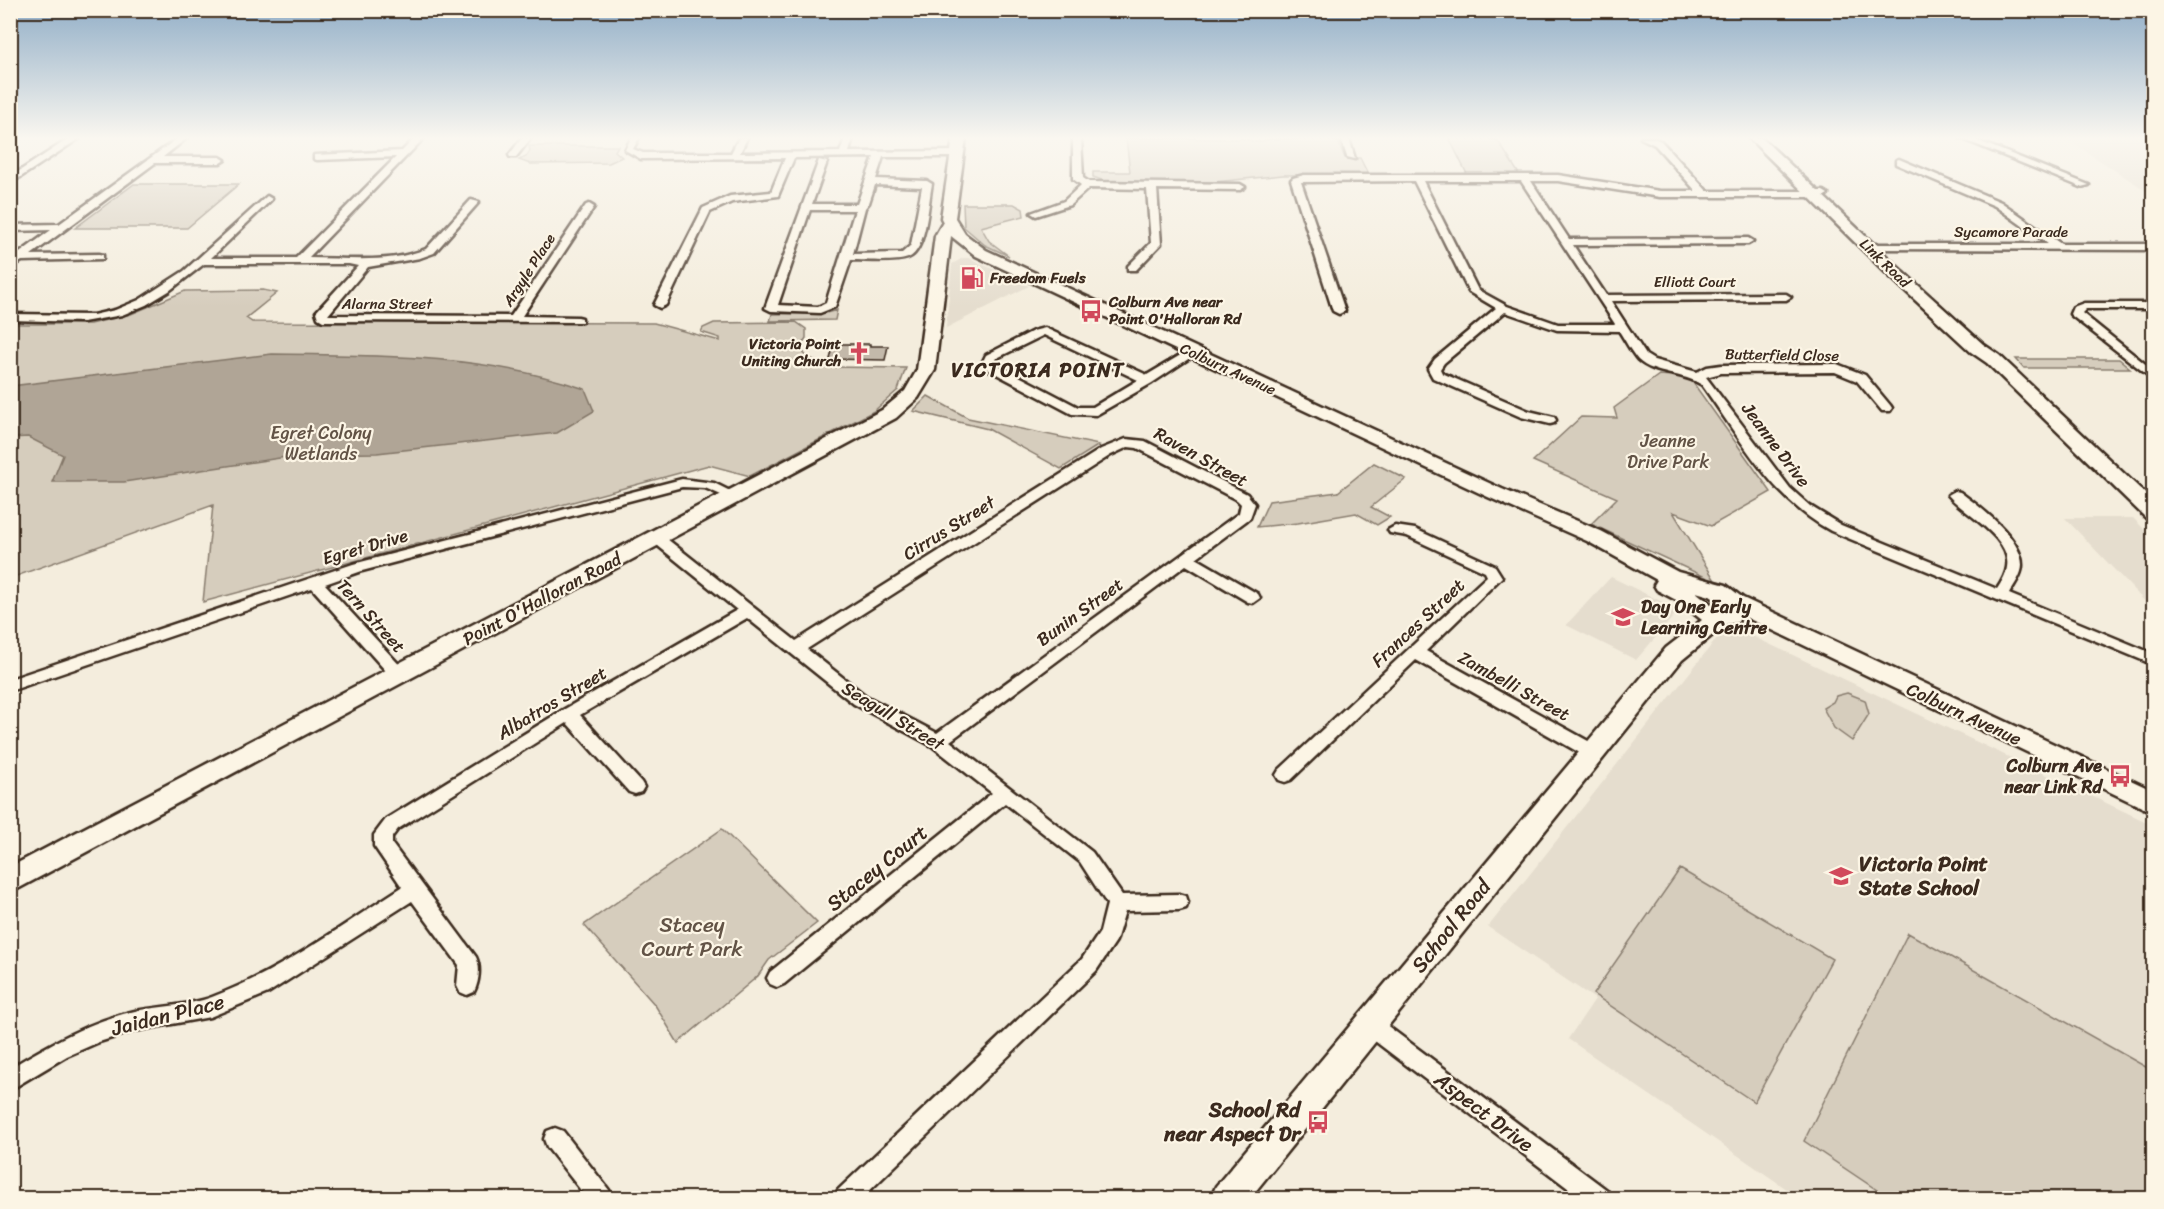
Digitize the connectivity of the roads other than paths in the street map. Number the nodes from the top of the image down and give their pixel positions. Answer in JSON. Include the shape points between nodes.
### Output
{"nodes":[{"id":1,"x":105,"y":194,"type":"edge"},
{"id":2,"x":365,"y":194,"type":"edge"},
{"id":3,"x":771,"y":194,"type":"edge"},
{"id":4,"x":810,"y":194,"type":"edge"},
{"id":5,"x":866,"y":194,"type":"edge"},
{"id":6,"x":925,"y":194,"type":"edge"},
{"id":7,"x":951,"y":194,"type":"edge"},
{"id":8,"x":1077,"y":194,"type":"edge"},
{"id":9,"x":1153,"y":194,"type":"edge"},
{"id":10,"x":1301,"y":194,"type":"edge"},
{"id":11,"x":1425,"y":194,"type":"edge"},
{"id":12,"x":1535,"y":194,"type":"edge"},
{"id":13,"x":1657,"y":194,"type":"edge"},
{"id":14,"x":1771,"y":194,"type":"edge"},
{"id":15,"x":1818,"y":194,"type":"edge"},
{"id":16,"x":1975,"y":194,"type":"edge"},
{"id":17,"x":1705,"y":195,"type":"joint"},
{"id":18,"x":267,"y":199,"type":"dead end"},
{"id":19,"x":474,"y":202,"type":"dead end"},
{"id":20,"x":589,"y":207,"type":"dead end"},
{"id":21,"x":806,"y":207,"type":"junction"},
{"id":22,"x":860,"y":207,"type":"junction"},
{"id":23,"x":1036,"y":213,"type":"dead end"},
{"id":24,"x":950,"y":223,"type":"junction"},
{"id":25,"x":60,"y":227,"type":"junction"},
{"id":26,"x":10,"y":228,"type":"edge"},
{"id":27,"x":1748,"y":241,"type":"dead end"},
{"id":28,"x":1568,"y":242,"type":"junction"},
{"id":29,"x":970,"y":246,"type":"junction"},
{"id":30,"x":2059,"y":247,"type":"junction"},
{"id":31,"x":2154,"y":247,"type":"edge"},
{"id":32,"x":1875,"y":248,"type":"junction"},
{"id":33,"x":99,"y":257,"type":"dead end"},
{"id":34,"x":845,"y":257,"type":"junction"},
{"id":35,"x":300,"y":260,"type":"junction"},
{"id":36,"x":15,"y":261,"type":"edge"},
{"id":37,"x":200,"y":261,"type":"junction"},
{"id":38,"x":941,"y":263,"type":"junction"},
{"id":39,"x":365,"y":264,"type":"junction"},
{"id":40,"x":1132,"y":268,"type":"dead end"},
{"id":41,"x":1786,"y":297,"type":"dead end"},
{"id":42,"x":1604,"y":298,"type":"junction"},
{"id":43,"x":660,"y":305,"type":"dead end"},
{"id":44,"x":2154,"y":306,"type":"edge"},
{"id":45,"x":1503,"y":308,"type":"junction"},
{"id":46,"x":1339,"y":311,"type":"dead end"},
{"id":47,"x":10,"y":317,"type":"edge"},
{"id":48,"x":514,"y":320,"type":"junction"},
{"id":49,"x":578,"y":320,"type":"dead end"},
{"id":50,"x":1623,"y":328,"type":"junction"},
{"id":51,"x":1193,"y":352,"type":"junction"},
{"id":52,"x":2151,"y":373,"type":"edge"},
{"id":53,"x":1699,"y":376,"type":"junction"},
{"id":54,"x":1148,"y":380,"type":"junction"},
{"id":55,"x":1886,"y":408,"type":"dead end"},
{"id":56,"x":1550,"y":420,"type":"dead end"},
{"id":57,"x":1126,"y":443,"type":"joint"},
{"id":58,"x":1955,"y":495,"type":"dead end"},
{"id":59,"x":735,"y":497,"type":"junction"},
{"id":60,"x":2154,"y":513,"type":"edge"},
{"id":61,"x":1245,"y":515,"type":"joint"},
{"id":62,"x":1395,"y":530,"type":"dead end"},
{"id":63,"x":657,"y":538,"type":"junction"},
{"id":64,"x":1186,"y":559,"type":"junction"},
{"id":65,"x":315,"y":582,"type":"junction"},
{"id":66,"x":2000,"y":596,"type":"junction"},
{"id":67,"x":1253,"y":598,"type":"dead end"},
{"id":68,"x":1697,"y":598,"type":"junction"},
{"id":69,"x":747,"y":611,"type":"junction"},
{"id":70,"x":1728,"y":612,"type":"junction"},
{"id":71,"x":795,"y":649,"type":"junction"},
{"id":72,"x":1416,"y":653,"type":"junction"},
{"id":73,"x":1674,"y":654,"type":"junction"},
{"id":74,"x":2154,"y":660,"type":"edge"},
{"id":75,"x":399,"y":675,"type":"junction"},
{"id":76,"x":10,"y":685,"type":"edge"},
{"id":77,"x":569,"y":714,"type":"junction"},
{"id":78,"x":938,"y":741,"type":"junction"},
{"id":79,"x":1593,"y":752,"type":"junction"},
{"id":80,"x":1285,"y":775,"type":"dead end"},
{"id":81,"x":635,"y":787,"type":"dead end"},
{"id":82,"x":1005,"y":793,"type":"junction"},
{"id":83,"x":2154,"y":803,"type":"edge"},
{"id":84,"x":10,"y":880,"type":"edge"},
{"id":85,"x":415,"y":889,"type":"junction"},
{"id":86,"x":1179,"y":902,"type":"dead end"},
{"id":87,"x":1117,"y":903,"type":"junction"},
{"id":88,"x":777,"y":978,"type":"dead end"},
{"id":89,"x":468,"y":986,"type":"dead end"},
{"id":90,"x":1370,"y":1025,"type":"junction"},
{"id":91,"x":10,"y":1080,"type":"edge"},
{"id":92,"x":555,"y":1139,"type":"dead end"},
{"id":93,"x":601,"y":1198,"type":"edge"},
{"id":94,"x":846,"y":1198,"type":"edge"},
{"id":95,"x":1228,"y":1198,"type":"edge"},
{"id":96,"x":1599,"y":1198,"type":"edge"}],
"edges":[{"from":1,"to":25,"type":"street"},
{"from":2,"to":35,"type":"street"},
{"from":3,"to":43,"type":"street","via":[[720,201],[706,210]]},
{"from":4,"to":21,"type":"street"},
{"from":5,"to":22,"type":"street"},
{"from":6,"to":34,"type":"street","via":[[912,252],[904,256]]},
{"from":7,"to":24,"type":"street"},
{"from":8,"to":23,"type":"street","via":[[1067,203]]},
{"from":9,"to":40,"type":"street","via":[[1156,244]]},
{"from":10,"to":46,"type":"street"},
{"from":11,"to":45,"type":"street","via":[[1474,292]]},
{"from":12,"to":28,"type":"street"},
{"from":13,"to":17,"type":"street"},
{"from":14,"to":17,"type":"street"},
{"from":15,"to":32,"type":"street","name":"Link Road"},
{"from":16,"to":30,"type":"street","via":[[1998,204]]},
{"from":18,"to":37,"type":"street"},
{"from":19,"to":39,"type":"street","via":[[430,251]]},
{"from":20,"to":48,"type":"street","name":"Argyle Place"},
{"from":21,"to":22,"type":"street"},
{"from":21,"to":34,"type":"street","via":[[771,308],[827,308]]},
{"from":22,"to":34,"type":"street","via":[[862,212]]},
{"from":24,"to":29,"type":"street","name":"Colburn Avenue"},
{"from":24,"to":38,"type":"street","name":"Point O'Halloran Road","via":[[943,236]]},
{"from":25,"to":26,"type":"street"},
{"from":25,"to":36,"type":"street"},
{"from":27,"to":28,"type":"street"},
{"from":28,"to":42,"type":"street"},
{"from":29,"to":38,"type":"street"},
{"from":29,"to":51,"type":"street","name":"Colburn Avenue"},
{"from":30,"to":31,"type":"street","name":"Sycamore Parade"},
{"from":30,"to":32,"type":"street","name":"Sycamore Parade"},
{"from":32,"to":60,"type":"street","name":"Link Road"},
{"from":33,"to":36,"type":"street"},
{"from":35,"to":37,"type":"street"},
{"from":35,"to":39,"type":"street"},
{"from":37,"to":47,"type":"street","via":[[161,293],[122,311],[94,318]]},
{"from":38,"to":59,"type":"street","name":"Point O'Halloran Road","via":[[926,370],[912,394],[889,414]]},
{"from":39,"to":48,"type":"street","name":"Alarna Street","via":[[322,316]]},
{"from":41,"to":42,"type":"street","name":"Elliott Court"},
{"from":42,"to":50,"type":"street"},
{"from":44,"to":52,"type":"street","via":[[2084,306],[2076,314]]},
{"from":45,"to":50,"type":"street","via":[[1557,327]]},
{"from":45,"to":56,"type":"street","via":[[1434,369],[1437,375],[1525,414]]},
{"from":48,"to":49,"type":"street","name":"Alarna Street"},
{"from":50,"to":53,"type":"street","via":[[1649,363]]},
{"from":51,"to":54,"type":"street"},
{"from":51,"to":68,"type":"street","name":"Colburn Avenue","via":[[1495,493]]},
{"from":53,"to":55,"type":"street","name":"Butterfield Close","via":[[1721,369],[1837,368],[1861,378]]},
{"from":53,"to":66,"type":"street","name":"Jeanne Drive","via":[[1779,484],[1809,513]]},
{"from":54,"to":54,"type":"street","via":[[1086,413],[991,366],[989,361],[990,357],[1045,331]]},
{"from":57,"to":61,"type":"street","name":"Raven Street","via":[[1140,444],[1242,497],[1248,504]]},
{"from":57,"to":71,"type":"street","name":"Cirrus Street"},
{"from":58,"to":66,"type":"street","via":[[1972,506],[2014,556],[2015,567]]},
{"from":59,"to":63,"type":"street","name":"Point O'Halloran Road"},
{"from":59,"to":65,"type":"street","name":"Egret Drive","via":[[711,484],[682,483],[358,567]]},
{"from":61,"to":64,"type":"street","name":"Bunin Street"},
{"from":62,"to":72,"type":"street","name":"Frances Street","via":[[1410,532],[1490,569],[1495,577]]},
{"from":63,"to":69,"type":"street","name":"Seagull Street"},
{"from":63,"to":75,"type":"street","name":"Point O'Halloran Road"},
{"from":64,"to":67,"type":"street"},
{"from":64,"to":78,"type":"street","name":"Bunin Street"},
{"from":65,"to":75,"type":"street","name":"Tern Street"},
{"from":65,"to":76,"type":"street","name":"Egret Drive"},
{"from":66,"to":74,"type":"street","name":"Jeanne Drive"},
{"from":68,"to":70,"type":"street","name":"Colburn Avenue"},
{"from":68,"to":73,"type":"street","name":"School Road"},
{"from":69,"to":71,"type":"street","name":"Seagull Street"},
{"from":69,"to":77,"type":"street","name":"Albatros Street"},
{"from":70,"to":73,"type":"street","name":"School Road"},
{"from":70,"to":83,"type":"street","name":"Colburn Avenue","via":[[1871,670]]},
{"from":71,"to":78,"type":"street","name":"Seagull Street","via":[[860,700]]},
{"from":72,"to":79,"type":"street","name":"Zambelli Street"},
{"from":72,"to":80,"type":"street","name":"Frances Street"},
{"from":73,"to":79,"type":"street","name":"School Road"},
{"from":75,"to":84,"type":"street","name":"Point O'Halloran Road"},
{"from":77,"to":81,"type":"street"},
{"from":77,"to":85,"type":"street","name":"Albatros Street","via":[[392,824],[383,835],[383,846]]},
{"from":78,"to":82,"type":"street","name":"Seagull Street"},
{"from":79,"to":90,"type":"street","name":"School Road"},
{"from":82,"to":87,"type":"street","name":"Seagull Street","via":[[1086,857]]},
{"from":82,"to":88,"type":"street","name":"Stacey Court"},
{"from":85,"to":89,"type":"street","via":[[469,963]]},
{"from":85,"to":91,"type":"street","name":"Jaidan Place","via":[[261,987],[210,1008],[96,1033],[60,1049]]},
{"from":86,"to":87,"type":"street"},
{"from":87,"to":94,"type":"street","via":[[1109,935],[1089,965]]},
{"from":90,"to":95,"type":"street","name":"School Road"},
{"from":90,"to":96,"type":"street","name":"Aspect Drive"},
{"from":92,"to":93,"type":"street"}]}
